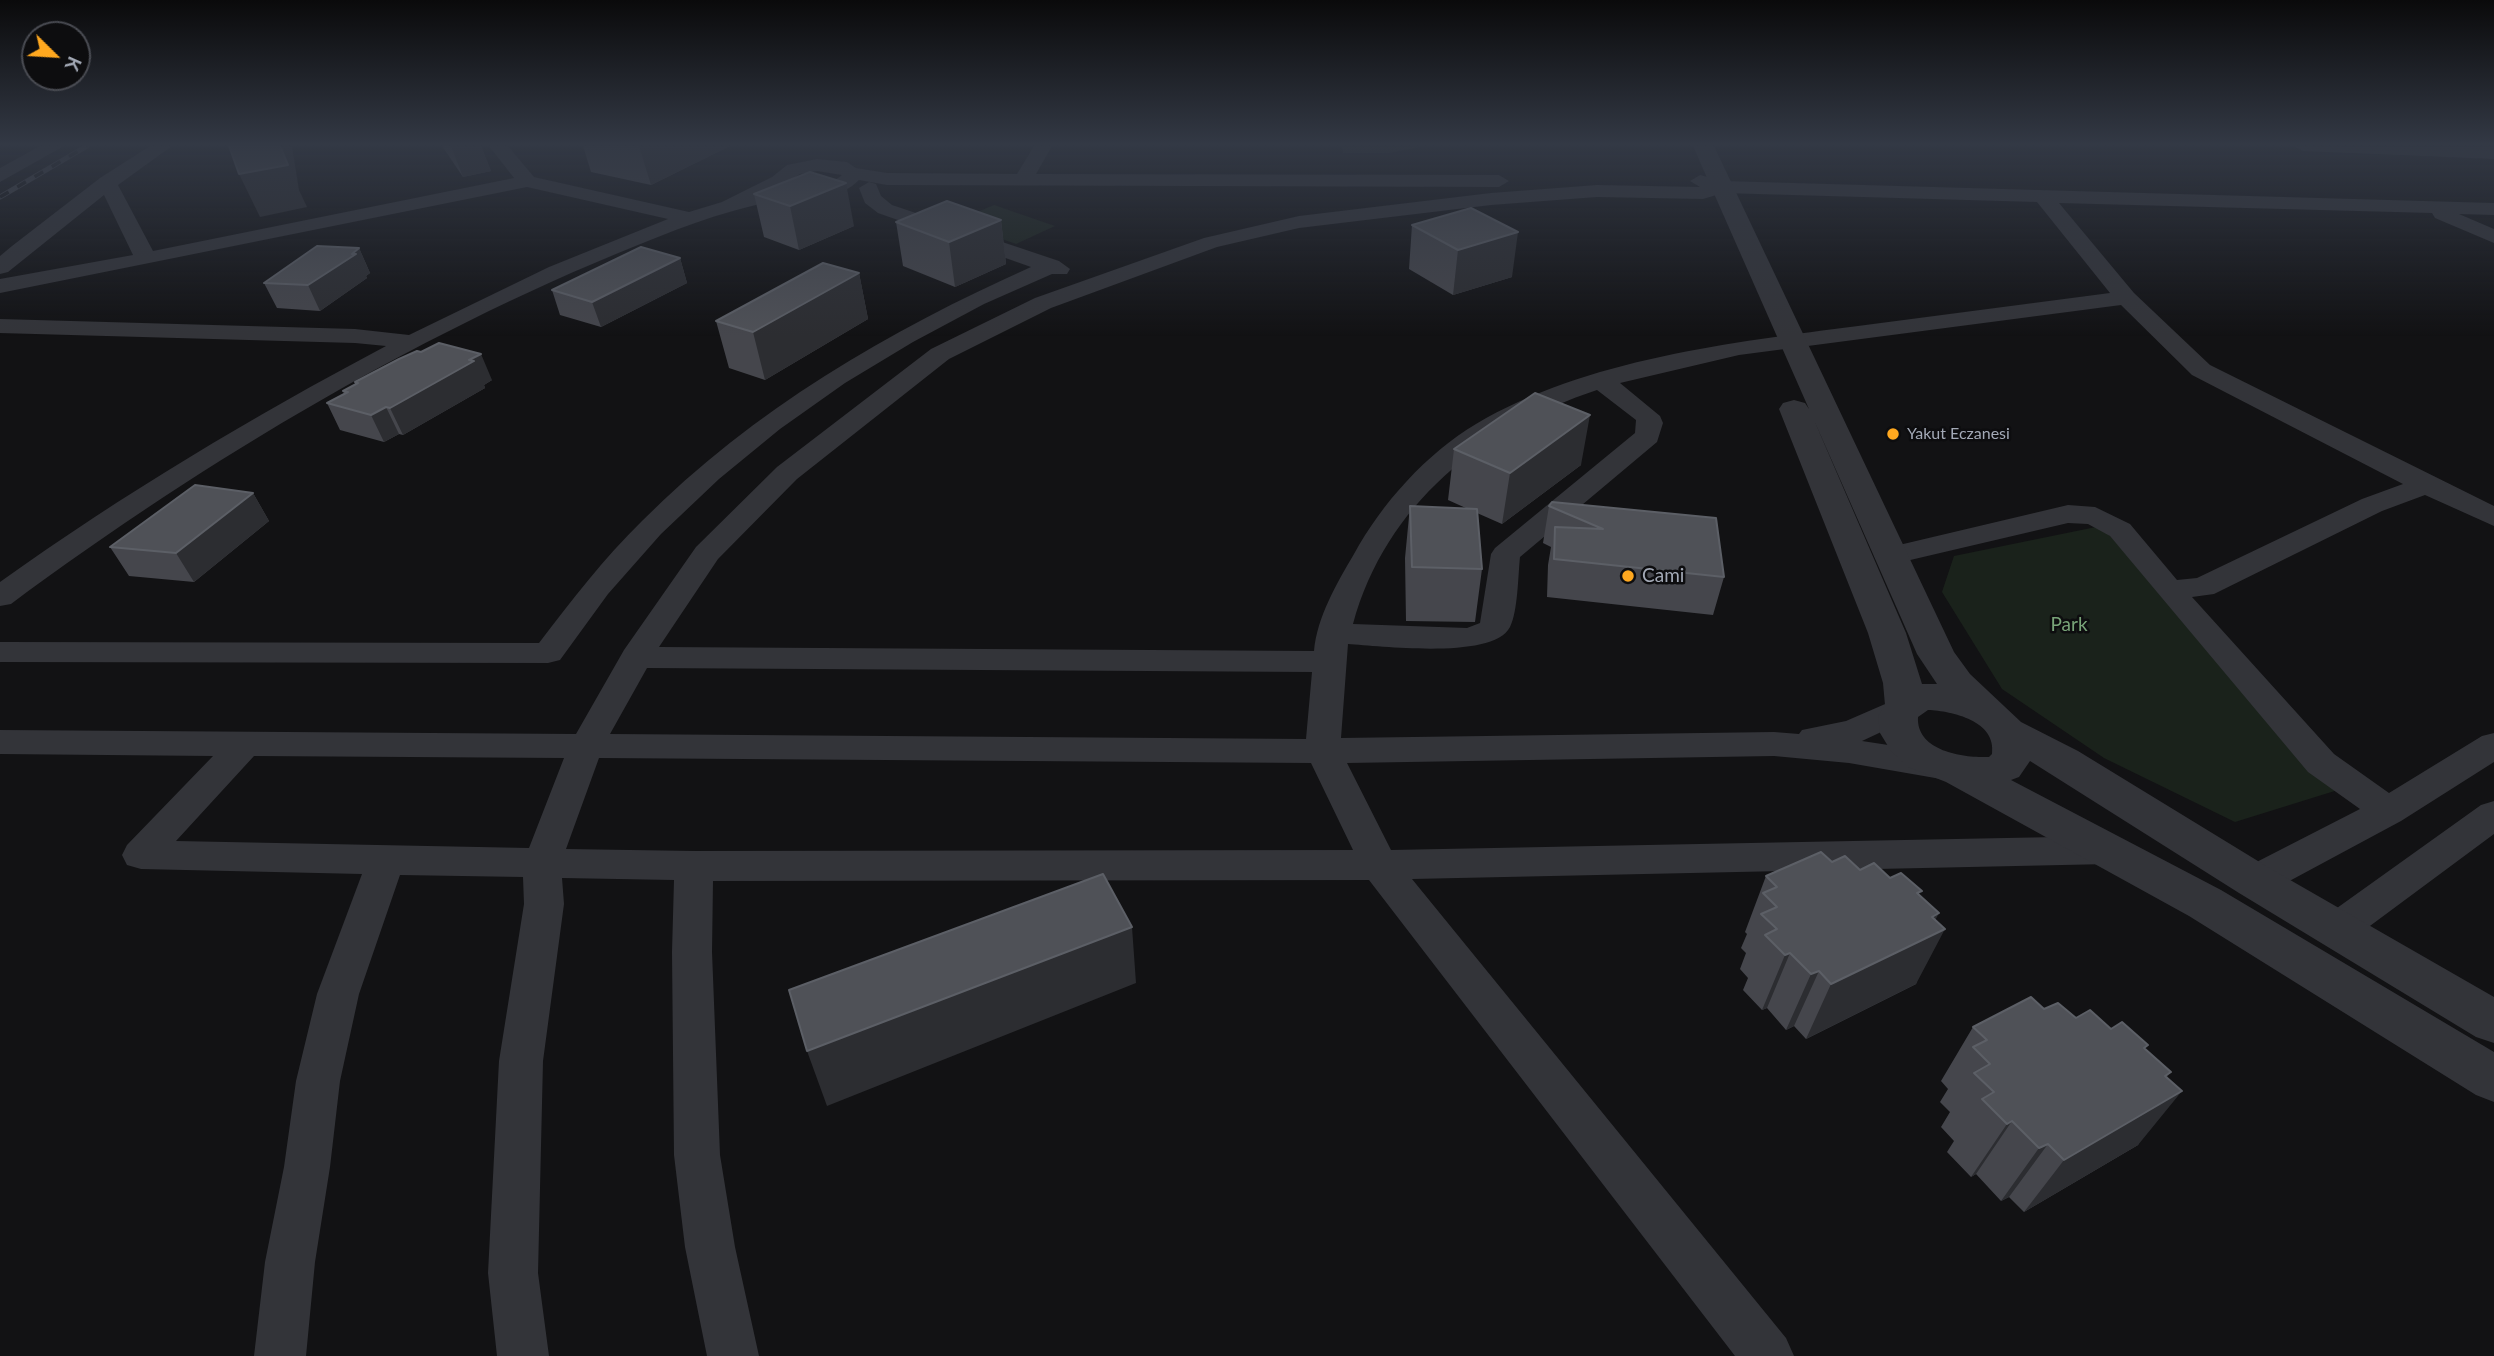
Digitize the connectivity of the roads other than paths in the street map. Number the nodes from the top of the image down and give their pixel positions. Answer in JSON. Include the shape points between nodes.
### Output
{"nodes":[{"id":1,"x":69,"y":209,"type":"edge"},
{"id":2,"x":121,"y":209,"type":"edge"},
{"id":3,"x":389,"y":209,"type":"edge"},
{"id":4,"x":651,"y":209,"type":"edge"},
{"id":5,"x":718,"y":209,"type":"edge"},
{"id":6,"x":886,"y":209,"type":"edge"},
{"id":7,"x":1328,"y":209,"type":"edge"},
{"id":8,"x":1366,"y":209,"type":"edge"},
{"id":9,"x":1410,"y":209,"type":"edge"},
{"id":10,"x":1717,"y":209,"type":"edge"},
{"id":11,"x":2053,"y":209,"type":"edge"},
{"id":12,"x":2430,"y":209,"type":"edge"},
{"id":13,"x":1388,"y":212,"type":"junction"},
{"id":14,"x":689,"y":218,"type":"junction"},
{"id":15,"x":1299,"y":222,"type":"junction"},
{"id":16,"x":2494,"y":237,"type":"edge"},
{"id":17,"x":146,"y":259,"type":"junction"},
{"id":18,"x":1051,"y":266,"type":"junction"},
{"id":19,"x":0,"y":268,"type":"edge"},
{"id":20,"x":1097,"y":282,"type":"junction"},
{"id":21,"x":0,"y":286,"type":"edge"},
{"id":22,"x":2126,"y":298,"type":"junction"},
{"id":23,"x":0,"y":326,"type":"edge"},
{"id":24,"x":410,"y":342,"type":"junction"},
{"id":25,"x":1780,"y":342,"type":"junction"},
{"id":26,"x":1600,"y":381,"type":"junction"},
{"id":27,"x":2426,"y":485,"type":"junction"},
{"id":28,"x":2494,"y":517,"type":"edge"},
{"id":29,"x":1889,"y":556,"type":"junction"},
{"id":30,"x":2169,"y":590,"type":"junction"},
{"id":31,"x":0,"y":597,"type":"edge"},
{"id":32,"x":1333,"y":648,"type":"junction"},
{"id":33,"x":0,"y":652,"type":"edge"},
{"id":34,"x":636,"y":657,"type":"junction"},
{"id":35,"x":1902,"y":707,"type":"junction"},
{"id":36,"x":1995,"y":720,"type":"junction"},
{"id":37,"x":0,"y":742,"type":"edge"},
{"id":38,"x":1774,"y":744,"type":"junction"},
{"id":39,"x":244,"y":745,"type":"junction"},
{"id":40,"x":2494,"y":745,"type":"edge"},
{"id":41,"x":584,"y":748,"type":"junction"},
{"id":42,"x":1323,"y":751,"type":"junction"},
{"id":43,"x":1951,"y":768,"type":"junction"},
{"id":44,"x":2388,"y":811,"type":"junction"},
{"id":45,"x":2494,"y":815,"type":"edge"},
{"id":46,"x":2109,"y":850,"type":"junction"},
{"id":47,"x":386,"y":860,"type":"junction"},
{"id":48,"x":542,"y":863,"type":"junction"},
{"id":49,"x":1379,"y":865,"type":"junction"},
{"id":50,"x":694,"y":866,"type":"junction"},
{"id":51,"x":2255,"y":881,"type":"junction"},
{"id":52,"x":2337,"y":929,"type":"junction"},
{"id":53,"x":2494,"y":1022,"type":"edge"},
{"id":54,"x":2494,"y":1079,"type":"edge"},
{"id":55,"x":280,"y":1356,"type":"edge"},
{"id":56,"x":523,"y":1356,"type":"edge"},
{"id":57,"x":733,"y":1356,"type":"edge"},
{"id":58,"x":1768,"y":1356,"type":"edge"}],
"edges":[{"from":1,"to":19,"type":"street"},
{"from":2,"to":17,"type":"street"},
{"from":3,"to":17,"type":"street"},
{"from":4,"to":14,"type":"street"},
{"from":5,"to":14,"type":"street"},
{"from":6,"to":18,"type":"street"},
{"from":7,"to":15,"type":"street"},
{"from":8,"to":13,"type":"street"},
{"from":9,"to":13,"type":"street"},
{"from":10,"to":25,"type":"street"},
{"from":11,"to":22,"type":"street"},
{"from":12,"to":16,"type":"street"},
{"from":13,"to":15,"type":"street"},
{"from":14,"to":24,"type":"street","via":[[528,285]]},
{"from":15,"to":20,"type":"street","via":[[1212,242]]},
{"from":17,"to":21,"type":"street"},
{"from":18,"to":20,"type":"street"},
{"from":18,"to":33,"type":"street","via":[[900,337],[781,414],[634,542],[548,653]]},
{"from":20,"to":34,"type":"street","via":[[940,354],[787,473],[708,553]]},
{"from":22,"to":25,"type":"street"},
{"from":22,"to":27,"type":"street","via":[[2201,370]]},
{"from":23,"to":24,"type":"street","via":[[355,336]]},
{"from":24,"to":31,"type":"street","via":[[247,432],[92,531]]},
{"from":25,"to":26,"type":"street","via":[[1715,352]]},
{"from":25,"to":29,"type":"street"},
{"from":25,"to":35,"type":"street","via":[[1887,633],[1902,683]]},
{"from":26,"to":32,"type":"street","via":[[1506,417],[1464,444],[1430,474],[1400,506],[1364,559]]},
{"from":26,"to":32,"type":"street","via":[[1647,416],[1648,436],[1506,554],[1491,631],[1476,638]]},
{"from":27,"to":28,"type":"street"},
{"from":27,"to":30,"type":"street","via":[[2372,505],[2203,586]]},
{"from":29,"to":30,"type":"street","via":[[2068,514],[2086,514],[2120,530]]},
{"from":29,"to":36,"type":"street","via":[[1945,670]]},
{"from":30,"to":44,"type":"street","via":[[2321,763]]},
{"from":32,"to":34,"type":"street"},
{"from":32,"to":42,"type":"street"},
{"from":34,"to":41,"type":"street"},
{"from":35,"to":36,"type":"street","via":[[1923,697],[1942,697]]},
{"from":35,"to":38,"type":"street","via":[[1854,731]]},
{"from":35,"to":43,"type":"street","via":[[1896,721],[1900,734],[1923,757]]},
{"from":36,"to":43,"type":"street","via":[[2015,744],[2007,764],[1996,770]]},
{"from":36,"to":51,"type":"street"},
{"from":37,"to":39,"type":"street"},
{"from":38,"to":42,"type":"street"},
{"from":38,"to":43,"type":"street"},
{"from":39,"to":41,"type":"street"},
{"from":39,"to":47,"type":"street","via":[[141,855]]},
{"from":40,"to":44,"type":"street"},
{"from":41,"to":42,"type":"street"},
{"from":41,"to":48,"type":"street"},
{"from":42,"to":49,"type":"street"},
{"from":43,"to":46,"type":"street"},
{"from":44,"to":51,"type":"street"},
{"from":45,"to":52,"type":"street"},
{"from":46,"to":49,"type":"street"},
{"from":46,"to":54,"type":"street","via":[[2309,964]]},
{"from":47,"to":48,"type":"street"},
{"from":47,"to":55,"type":"street","via":[[338,994],[318,1080]]},
{"from":48,"to":50,"type":"street"},
{"from":48,"to":56,"type":"street","via":[[544,904],[521,1061],[517,1161],[513,1273]]},
{"from":49,"to":50,"type":"street"},
{"from":49,"to":58,"type":"street"},
{"from":50,"to":57,"type":"street","via":[[697,1155]]},
{"from":51,"to":52,"type":"street"},
{"from":52,"to":53,"type":"street"}]}
